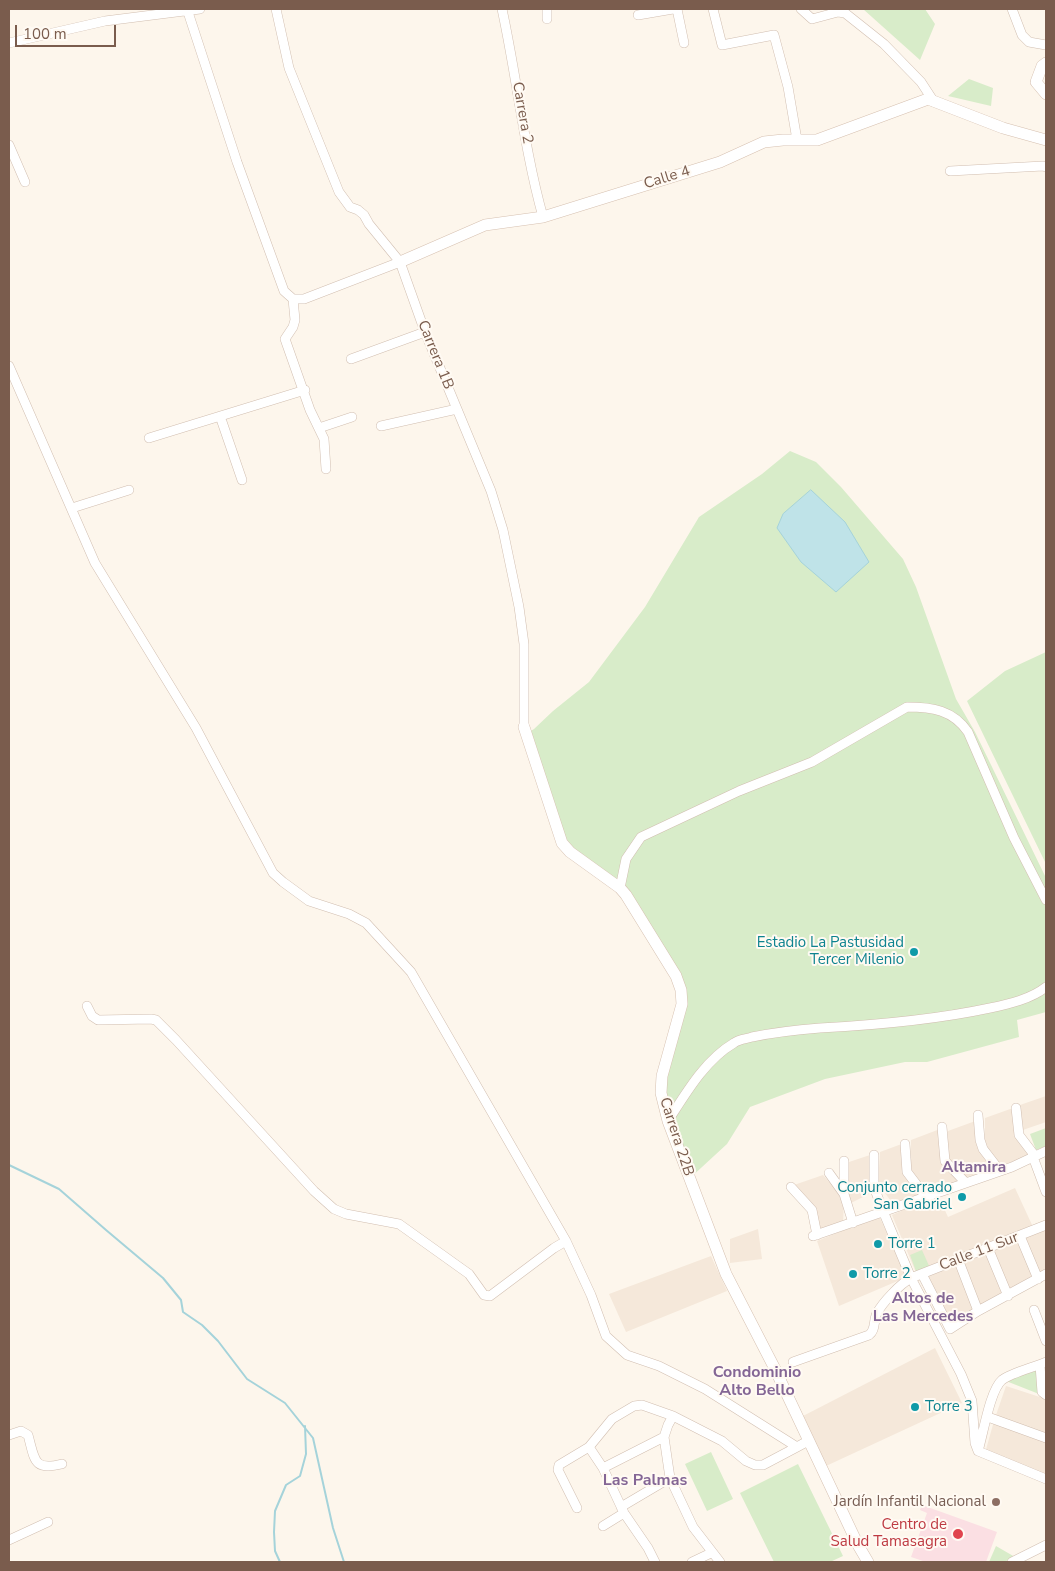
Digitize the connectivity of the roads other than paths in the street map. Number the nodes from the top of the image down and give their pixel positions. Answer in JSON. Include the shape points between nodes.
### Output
{"nodes":[{"id":1,"x":188,"y":9,"type":"edge"},
{"id":2,"x":200,"y":9,"type":"edge"},
{"id":3,"x":276,"y":9,"type":"edge"},
{"id":4,"x":502,"y":9,"type":"edge"},
{"id":5,"x":547,"y":9,"type":"edge"},
{"id":6,"x":673,"y":9,"type":"edge"},
{"id":7,"x":677,"y":9,"type":"edge"},
{"id":8,"x":713,"y":9,"type":"edge"},
{"id":9,"x":800,"y":9,"type":"edge"},
{"id":10,"x":1012,"y":9,"type":"edge"},
{"id":11,"x":638,"y":15,"type":"dead end"},
{"id":12,"x":547,"y":19,"type":"dead end"},
{"id":13,"x":9,"y":43,"type":"edge"},
{"id":14,"x":684,"y":43,"type":"dead end"},
{"id":15,"x":1046,"y":45,"type":"edge"},
{"id":16,"x":1046,"y":63,"type":"edge"},
{"id":17,"x":1046,"y":94,"type":"edge"},
{"id":18,"x":934,"y":102,"type":"junction"},
{"id":19,"x":797,"y":140,"type":"junction"},
{"id":20,"x":1046,"y":140,"type":"edge"},
{"id":21,"x":9,"y":145,"type":"edge"},
{"id":22,"x":1046,"y":167,"type":"edge"},
{"id":23,"x":950,"y":171,"type":"dead end"},
{"id":24,"x":25,"y":182,"type":"dead end"},
{"id":25,"x":543,"y":217,"type":"junction"},
{"id":26,"x":400,"y":262,"type":"junction"},
{"id":27,"x":293,"y":299,"type":"junction"},
{"id":28,"x":425,"y":332,"type":"junction"},
{"id":29,"x":351,"y":359,"type":"dead end"},
{"id":30,"x":9,"y":366,"type":"edge"},
{"id":31,"x":304,"y":390,"type":"junction"},
{"id":32,"x":457,"y":410,"type":"junction"},
{"id":33,"x":220,"y":416,"type":"junction"},
{"id":34,"x":352,"y":417,"type":"dead end"},
{"id":35,"x":381,"y":426,"type":"dead end"},
{"id":36,"x":318,"y":428,"type":"junction"},
{"id":37,"x":149,"y":438,"type":"dead end"},
{"id":38,"x":326,"y":469,"type":"dead end"},
{"id":39,"x":242,"y":480,"type":"dead end"},
{"id":40,"x":129,"y":490,"type":"dead end"},
{"id":41,"x":72,"y":508,"type":"junction"},
{"id":42,"x":524,"y":728,"type":"joint"},
{"id":43,"x":620,"y":888,"type":"junction"},
{"id":44,"x":1046,"y":900,"type":"edge"},
{"id":45,"x":1046,"y":987,"type":"edge"},
{"id":46,"x":87,"y":1006,"type":"dead end"},
{"id":47,"x":1016,"y":1108,"type":"dead end"},
{"id":48,"x":978,"y":1115,"type":"dead end"},
{"id":49,"x":668,"y":1121,"type":"junction"},
{"id":50,"x":942,"y":1127,"type":"dead end"},
{"id":51,"x":905,"y":1144,"type":"dead end"},
{"id":52,"x":1046,"y":1151,"type":"edge"},
{"id":53,"x":874,"y":1155,"type":"dead end"},
{"id":54,"x":1034,"y":1156,"type":"junction"},
{"id":55,"x":844,"y":1161,"type":"dead end"},
{"id":56,"x":1000,"y":1171,"type":"junction"},
{"id":57,"x":829,"y":1173,"type":"dead end"},
{"id":58,"x":965,"y":1182,"type":"junction"},
{"id":59,"x":791,"y":1187,"type":"dead end"},
{"id":60,"x":1046,"y":1192,"type":"edge"},
{"id":61,"x":844,"y":1194,"type":"junction"},
{"id":62,"x":926,"y":1197,"type":"junction"},
{"id":63,"x":883,"y":1211,"type":"junction"},
{"id":64,"x":853,"y":1223,"type":"junction"},
{"id":65,"x":1046,"y":1225,"type":"edge"},
{"id":66,"x":1020,"y":1236,"type":"junction"},
{"id":67,"x":566,"y":1241,"type":"junction"},
{"id":68,"x":988,"y":1248,"type":"junction"},
{"id":69,"x":958,"y":1259,"type":"junction"},
{"id":70,"x":922,"y":1274,"type":"junction"},
{"id":71,"x":1042,"y":1276,"type":"edge"},
{"id":72,"x":911,"y":1278,"type":"junction"},
{"id":73,"x":1008,"y":1296,"type":"junction"},
{"id":74,"x":1034,"y":1310,"type":"dead end"},
{"id":75,"x":978,"y":1311,"type":"junction"},
{"id":76,"x":1046,"y":1341,"type":"edge"},
{"id":77,"x":793,"y":1362,"type":"dead end"},
{"id":78,"x":1043,"y":1363,"type":"edge"},
{"id":79,"x":1046,"y":1395,"type":"edge"},
{"id":80,"x":673,"y":1416,"type":"junction"},
{"id":81,"x":988,"y":1417,"type":"junction"},
{"id":82,"x":9,"y":1435,"type":"edge"},
{"id":83,"x":664,"y":1437,"type":"junction"},
{"id":84,"x":1046,"y":1438,"type":"edge"},
{"id":85,"x":808,"y":1441,"type":"junction"},
{"id":86,"x":589,"y":1447,"type":"junction"},
{"id":87,"x":797,"y":1447,"type":"junction"},
{"id":88,"x":978,"y":1451,"type":"junction"},
{"id":89,"x":62,"y":1464,"type":"dead end"},
{"id":90,"x":603,"y":1468,"type":"junction"},
{"id":91,"x":670,"y":1478,"type":"junction"},
{"id":92,"x":1046,"y":1478,"type":"edge"},
{"id":93,"x":577,"y":1508,"type":"dead end"},
{"id":94,"x":622,"y":1510,"type":"junction"},
{"id":95,"x":48,"y":1522,"type":"dead end"},
{"id":96,"x":603,"y":1526,"type":"dead end"},
{"id":97,"x":9,"y":1540,"type":"edge"},
{"id":98,"x":1044,"y":1549,"type":"edge"},
{"id":99,"x":712,"y":1553,"type":"junction"},
{"id":100,"x":655,"y":1562,"type":"edge"},
{"id":101,"x":692,"y":1562,"type":"edge"},
{"id":102,"x":720,"y":1562,"type":"edge"},
{"id":103,"x":868,"y":1562,"type":"edge"},
{"id":104,"x":1012,"y":1562,"type":"edge"}],
"edges":[{"from":1,"to":2,"type":"street"},
{"from":1,"to":13,"type":"street","via":[[105,21]]},
{"from":1,"to":27,"type":"street","via":[[237,162],[284,291]]},
{"from":3,"to":26,"type":"street","name":"Carrera 1B","via":[[289,68],[339,192],[350,207],[364,215]]},
{"from":4,"to":25,"type":"street","name":"Carrera 2","via":[[533,180]]},
{"from":5,"to":12,"type":"street"},
{"from":6,"to":11,"type":"street"},
{"from":7,"to":14,"type":"street"},
{"from":8,"to":19,"type":"street","via":[[722,45],[774,35],[788,87]]},
{"from":9,"to":18,"type":"street","via":[[812,19],[845,13],[884,44],[921,82]]},
{"from":10,"to":15,"type":"street","via":[[1022,35],[1029,42]]},
{"from":16,"to":17,"type":"street","via":[[1036,82]]},
{"from":18,"to":19,"type":"street","name":"Calle 4","via":[[928,99],[817,140]]},
{"from":18,"to":20,"type":"street"},
{"from":19,"to":25,"type":"street","name":"Calle 4","via":[[764,142],[720,162]]},
{"from":21,"to":24,"type":"street"},
{"from":22,"to":23,"type":"street"},
{"from":25,"to":26,"type":"street","name":"Calle 4","via":[[485,225]]},
{"from":26,"to":27,"type":"street","via":[[304,299]]},
{"from":26,"to":28,"type":"street","name":"Carrera 1B"},
{"from":27,"to":31,"type":"street","via":[[295,320],[285,339]]},
{"from":28,"to":29,"type":"street"},
{"from":28,"to":32,"type":"street","name":"Carrera 1B"},
{"from":30,"to":41,"type":"street"},
{"from":31,"to":33,"type":"street"},
{"from":31,"to":36,"type":"street"},
{"from":32,"to":35,"type":"street"},
{"from":32,"to":42,"type":"street","name":"Carrera 1B","via":[[491,491],[512,566],[524,644]]},
{"from":33,"to":37,"type":"street"},
{"from":33,"to":39,"type":"street"},
{"from":34,"to":36,"type":"street"},
{"from":36,"to":38,"type":"street","via":[[324,439]]},
{"from":40,"to":41,"type":"street"},
{"from":41,"to":67,"type":"street","via":[[95,564],[196,728],[273,873],[309,901],[366,923],[412,972]]},
{"from":42,"to":43,"type":"street","name":"Carrera 22B","via":[[562,843]]},
{"from":43,"to":44,"type":"street","via":[[626,859],[641,837],[739,790],[812,762],[907,708],[923,707],[950,714],[968,732],[1014,838]]},
{"from":43,"to":49,"type":"street","name":"Carrera 22B","via":[[676,976],[681,990],[682,1004],[662,1076],[661,1093]]},
{"from":45,"to":49,"type":"street","via":[[1032,996],[968,1012],[873,1025],[778,1031],[736,1041],[719,1053],[690,1087]]},
{"from":46,"to":67,"type":"street","via":[[98,1020],[156,1020],[334,1209],[399,1224],[469,1274],[484,1295],[496,1292]]},
{"from":47,"to":54,"type":"street","via":[[1019,1135]]},
{"from":48,"to":56,"type":"street","via":[[983,1148]]},
{"from":49,"to":85,"type":"street","name":"Carrera 22B","via":[[726,1274]]},
{"from":50,"to":58,"type":"street","via":[[945,1161]]},
{"from":51,"to":62,"type":"street","via":[[907,1172]]},
{"from":52,"to":54,"type":"street"},
{"from":53,"to":63,"type":"street","via":[[874,1187]]},
{"from":54,"to":56,"type":"street"},
{"from":54,"to":60,"type":"street"},
{"from":55,"to":61,"type":"street"},
{"from":56,"to":58,"type":"street"},
{"from":57,"to":61,"type":"street"},
{"from":58,"to":62,"type":"street"},
{"from":59,"to":64,"type":"street","via":[[812,1210],[815,1236]]},
{"from":61,"to":64,"type":"street"},
{"from":62,"to":63,"type":"street"},
{"from":63,"to":64,"type":"street"},
{"from":63,"to":72,"type":"street"},
{"from":65,"to":66,"type":"street","name":"Calle 11 Sur"},
{"from":66,"to":68,"type":"street","name":"Calle 11 Sur"},
{"from":66,"to":71,"type":"street"},
{"from":67,"to":87,"type":"street","via":[[606,1336],[627,1355],[705,1388]]},
{"from":68,"to":69,"type":"street","name":"Calle 11 Sur"},
{"from":68,"to":73,"type":"street"},
{"from":69,"to":70,"type":"street","name":"Calle 11 Sur"},
{"from":69,"to":75,"type":"street"},
{"from":70,"to":72,"type":"street","name":"Calle 11 Sur"},
{"from":70,"to":75,"type":"street","via":[[950,1329]]},
{"from":71,"to":73,"type":"street"},
{"from":72,"to":77,"type":"street","via":[[881,1308],[868,1336]]},
{"from":72,"to":88,"type":"street","via":[[972,1400]]},
{"from":73,"to":75,"type":"street"},
{"from":74,"to":76,"type":"street"},
{"from":78,"to":79,"type":"street","via":[[1042,1392]]},
{"from":78,"to":81,"type":"street","via":[[1003,1379],[991,1398]]},
{"from":80,"to":83,"type":"street"},
{"from":80,"to":86,"type":"street","via":[[642,1405],[634,1406],[612,1419]]},
{"from":80,"to":87,"type":"street","via":[[722,1441],[755,1466]]},
{"from":81,"to":84,"type":"street"},
{"from":81,"to":88,"type":"street"},
{"from":82,"to":89,"type":"street","via":[[21,1431],[28,1436],[36,1462],[42,1466]]},
{"from":83,"to":90,"type":"street"},
{"from":83,"to":91,"type":"street"},
{"from":85,"to":87,"type":"street"},
{"from":85,"to":103,"type":"street","name":"Carrera 22B"},
{"from":86,"to":90,"type":"street"},
{"from":86,"to":93,"type":"street","via":[[558,1467]]},
{"from":88,"to":92,"type":"street"},
{"from":90,"to":94,"type":"street"},
{"from":91,"to":94,"type":"street"},
{"from":91,"to":99,"type":"street","via":[[692,1527]]},
{"from":94,"to":96,"type":"street"},
{"from":94,"to":100,"type":"street"},
{"from":95,"to":97,"type":"street"},
{"from":98,"to":104,"type":"street"},
{"from":99,"to":101,"type":"street"},
{"from":99,"to":102,"type":"street"}]}
